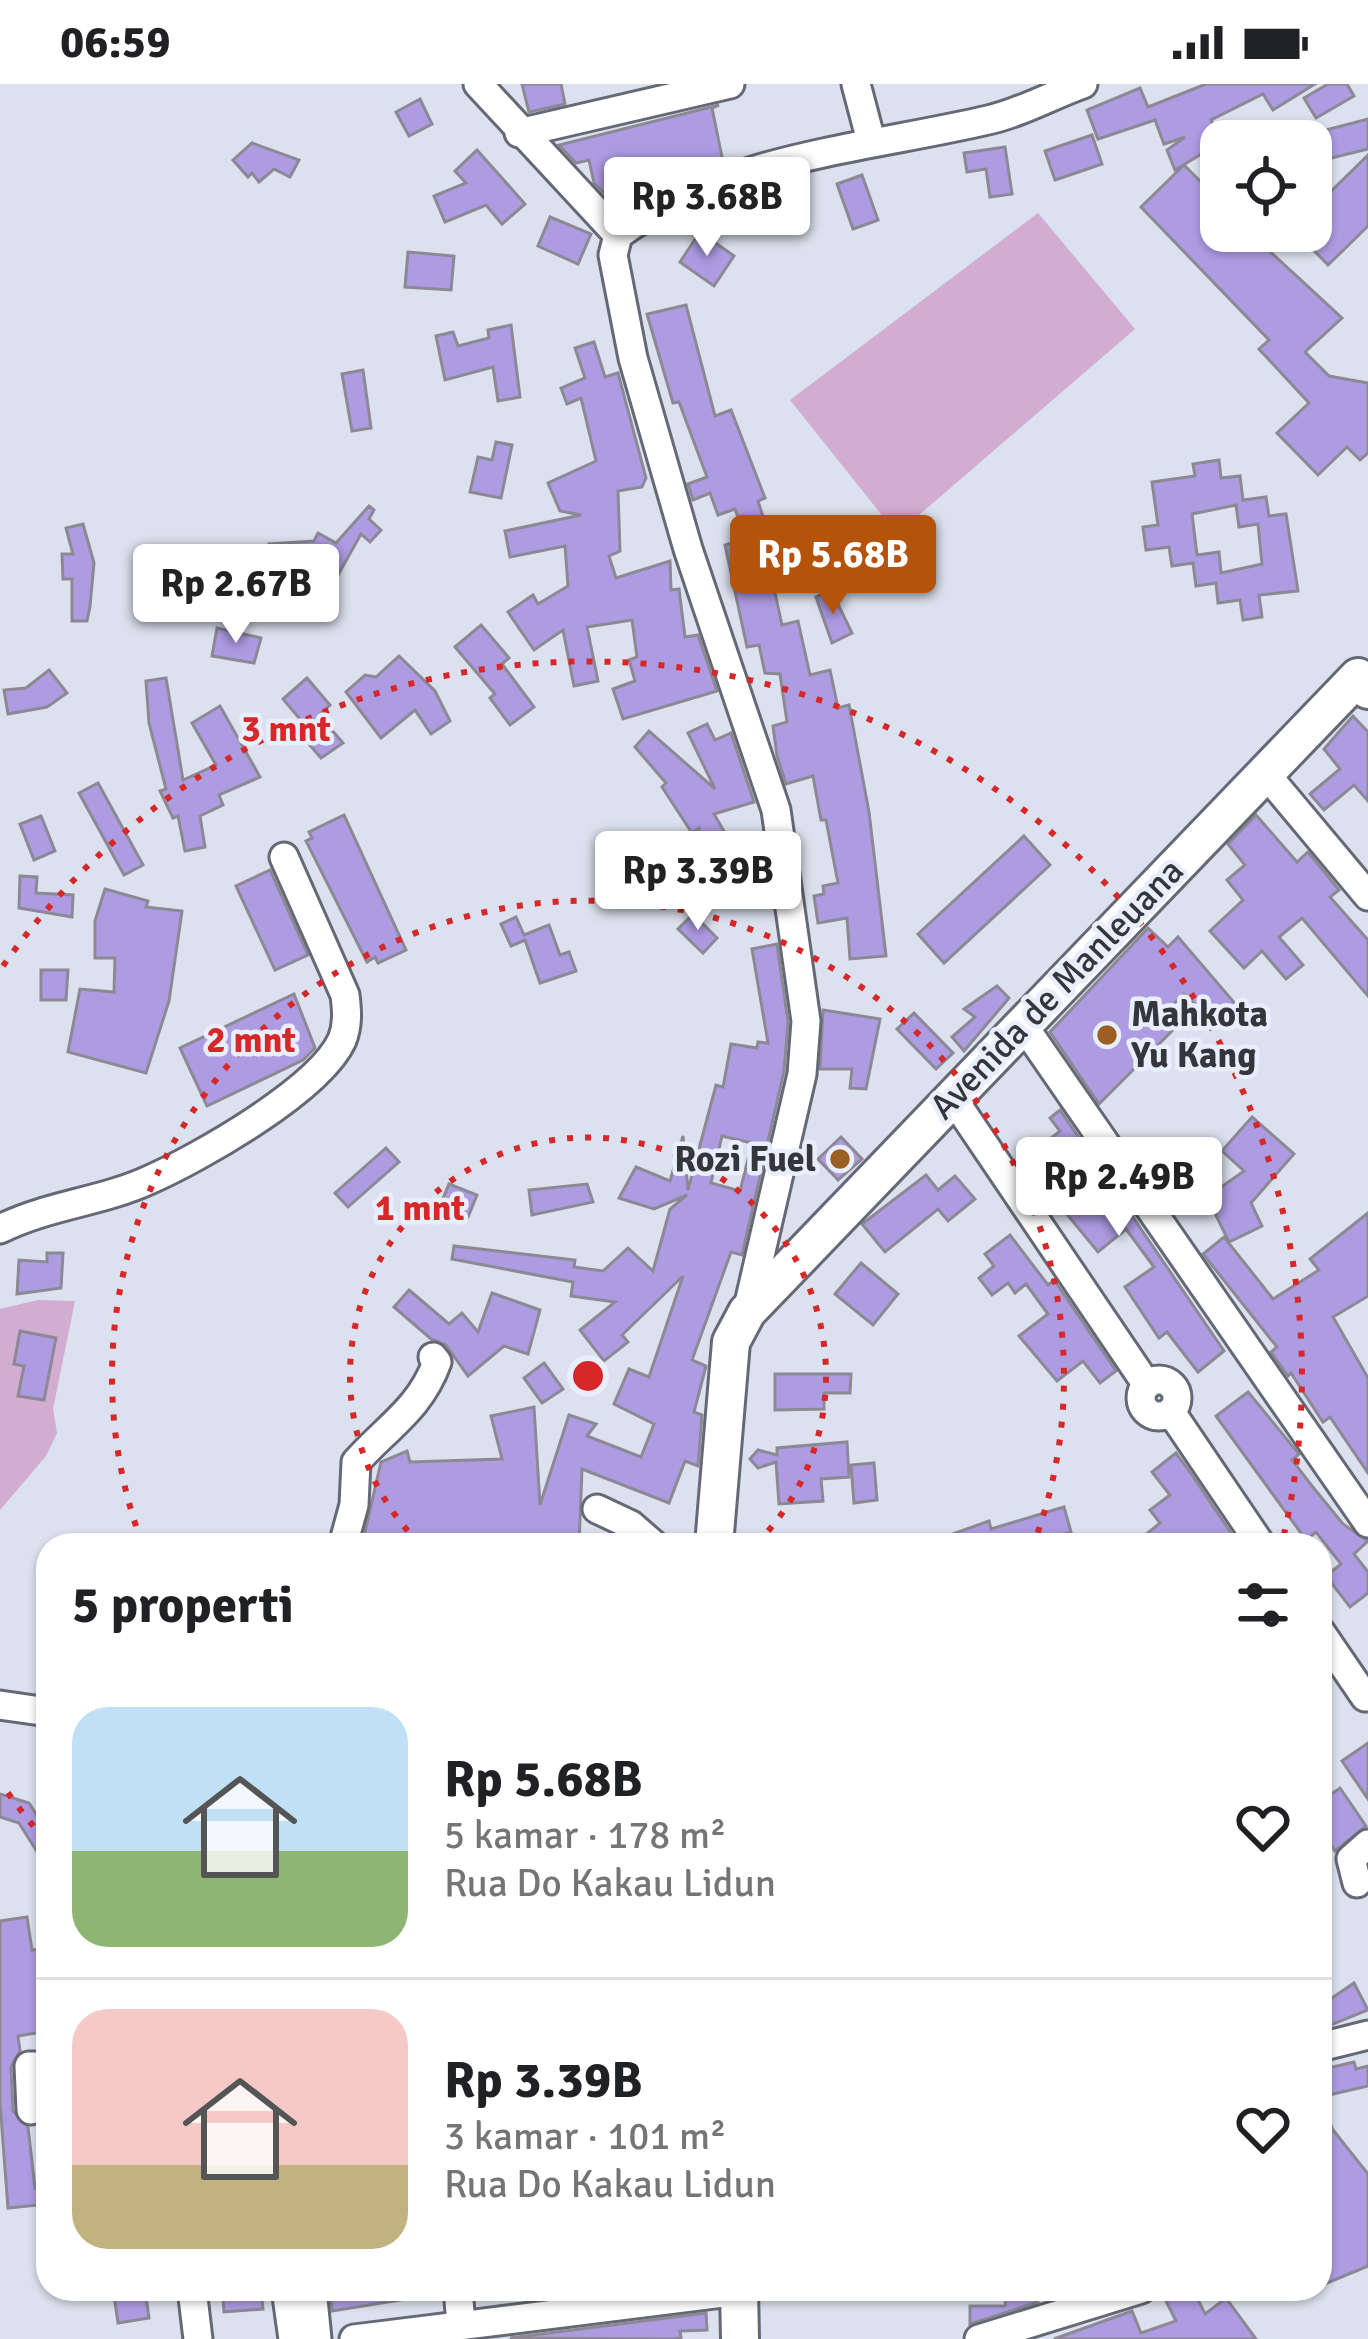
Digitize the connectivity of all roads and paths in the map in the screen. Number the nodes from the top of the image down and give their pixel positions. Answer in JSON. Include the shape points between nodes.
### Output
{"nodes":[{"id":1,"x":478,"y":84,"type":"edge"},
{"id":2,"x":730,"y":84,"type":"edge"},
{"id":3,"x":856,"y":84,"type":"edge"},
{"id":4,"x":1083,"y":84,"type":"edge"},
{"id":5,"x":1050,"y":90,"type":"edge"},
{"id":6,"x":519,"y":133,"type":"junction"},
{"id":7,"x":871,"y":141,"type":"junction"},
{"id":8,"x":618,"y":235,"type":"junction"},
{"id":9,"x":1365,"y":678,"type":"edge"},
{"id":10,"x":1265,"y":773,"type":"junction"},
{"id":11,"x":284,"y":857,"type":"dead end"},
{"id":12,"x":1368,"y":896,"type":"edge"},
{"id":13,"x":1023,"y":1025,"type":"junction"},
{"id":14,"x":952,"y":1097,"type":"junction"},
{"id":15,"x":0,"y":1229,"type":"edge"},
{"id":16,"x":747,"y":1312,"type":"junction"},
{"id":17,"x":433,"y":1357,"type":"dead end"},
{"id":18,"x":597,"y":1509,"type":"dead end"},
{"id":19,"x":1368,"y":1523,"type":"edge"},
{"id":20,"x":346,"y":1533,"type":"edge"},
{"id":21,"x":639,"y":1533,"type":"edge"},
{"id":22,"x":714,"y":1533,"type":"edge"},
{"id":23,"x":1254,"y":1533,"type":"edge"},
{"id":24,"x":1332,"y":1649,"type":"edge"},
{"id":25,"x":1365,"y":1697,"type":"edge"},
{"id":26,"x":0,"y":1705,"type":"edge"},
{"id":27,"x":36,"y":1710,"type":"edge"},
{"id":28,"x":1368,"y":1844,"type":"edge"},
{"id":29,"x":1357,"y":1883,"type":"dead end"},
{"id":30,"x":1368,"y":2035,"type":"edge"},
{"id":31,"x":1332,"y":2044,"type":"edge"},
{"id":32,"x":36,"y":2066,"type":"edge"},
{"id":33,"x":31,"y":2110,"type":"dead end"},
{"id":34,"x":193,"y":2301,"type":"edge"},
{"id":35,"x":288,"y":2301,"type":"edge"},
{"id":36,"x":314,"y":2301,"type":"edge"},
{"id":37,"x":459,"y":2301,"type":"edge"},
{"id":38,"x":649,"y":2301,"type":"edge"},
{"id":39,"x":739,"y":2301,"type":"edge"},
{"id":40,"x":1102,"y":2301,"type":"edge"},
{"id":41,"x":461,"y":2324,"type":"junction"},
{"id":42,"x":198,"y":2339,"type":"edge"},
{"id":43,"x":293,"y":2339,"type":"edge"},
{"id":44,"x":317,"y":2339,"type":"edge"},
{"id":45,"x":354,"y":2339,"type":"edge"},
{"id":46,"x":740,"y":2339,"type":"edge"},
{"id":47,"x":979,"y":2339,"type":"edge"}],
"edges":[{"from":1,"to":6,"type":"street"},
{"from":2,"to":6,"type":"street"},
{"from":3,"to":7,"type":"street"},
{"from":4,"to":5,"type":"street"},
{"from":5,"to":7,"type":"street","via":[[992,119]]},
{"from":6,"to":8,"type":"street"},
{"from":7,"to":8,"type":"street","via":[[765,166],[644,215]]},
{"from":8,"to":16,"type":"street","via":[[613,255],[633,358],[776,810],[806,1021],[802,1074]]},
{"from":9,"to":10,"type":"main road","name":"Avenida de Manleuana"},
{"from":10,"to":12,"type":"street"},
{"from":10,"to":13,"type":"main road","name":"Avenida de Manleuana"},
{"from":11,"to":15,"type":"street","via":[[345,995],[348,1017],[327,1062],[295,1091],[145,1182]]},
{"from":13,"to":14,"type":"main road","name":"Avenida de Manleuana"},
{"from":13,"to":19,"type":"street"},
{"from":14,"to":16,"type":"main road","name":"Avenida de Manleuana"},
{"from":14,"to":23,"type":"street","via":[[1148,1384],[1142,1405],[1149,1414],[1171,1412]]},
{"from":16,"to":22,"type":"main road","via":[[731,1342]]},
{"from":17,"to":20,"type":"street","via":[[428,1386],[405,1420],[356,1462]]},
{"from":18,"to":21,"type":"street"},
{"from":24,"to":25,"type":"street"},
{"from":26,"to":27,"type":"street"},
{"from":28,"to":29,"type":"street","via":[[1352,1859]]},
{"from":30,"to":31,"type":"street"},
{"from":32,"to":33,"type":"street","via":[[29,2066]]},
{"from":34,"to":42,"type":"street"},
{"from":35,"to":43,"type":"street"},
{"from":36,"to":44,"type":"street"},
{"from":37,"to":41,"type":"street"},
{"from":38,"to":41,"type":"street"},
{"from":39,"to":46,"type":"main road"},
{"from":40,"to":47,"type":"street"},
{"from":41,"to":45,"type":"street"}]}
